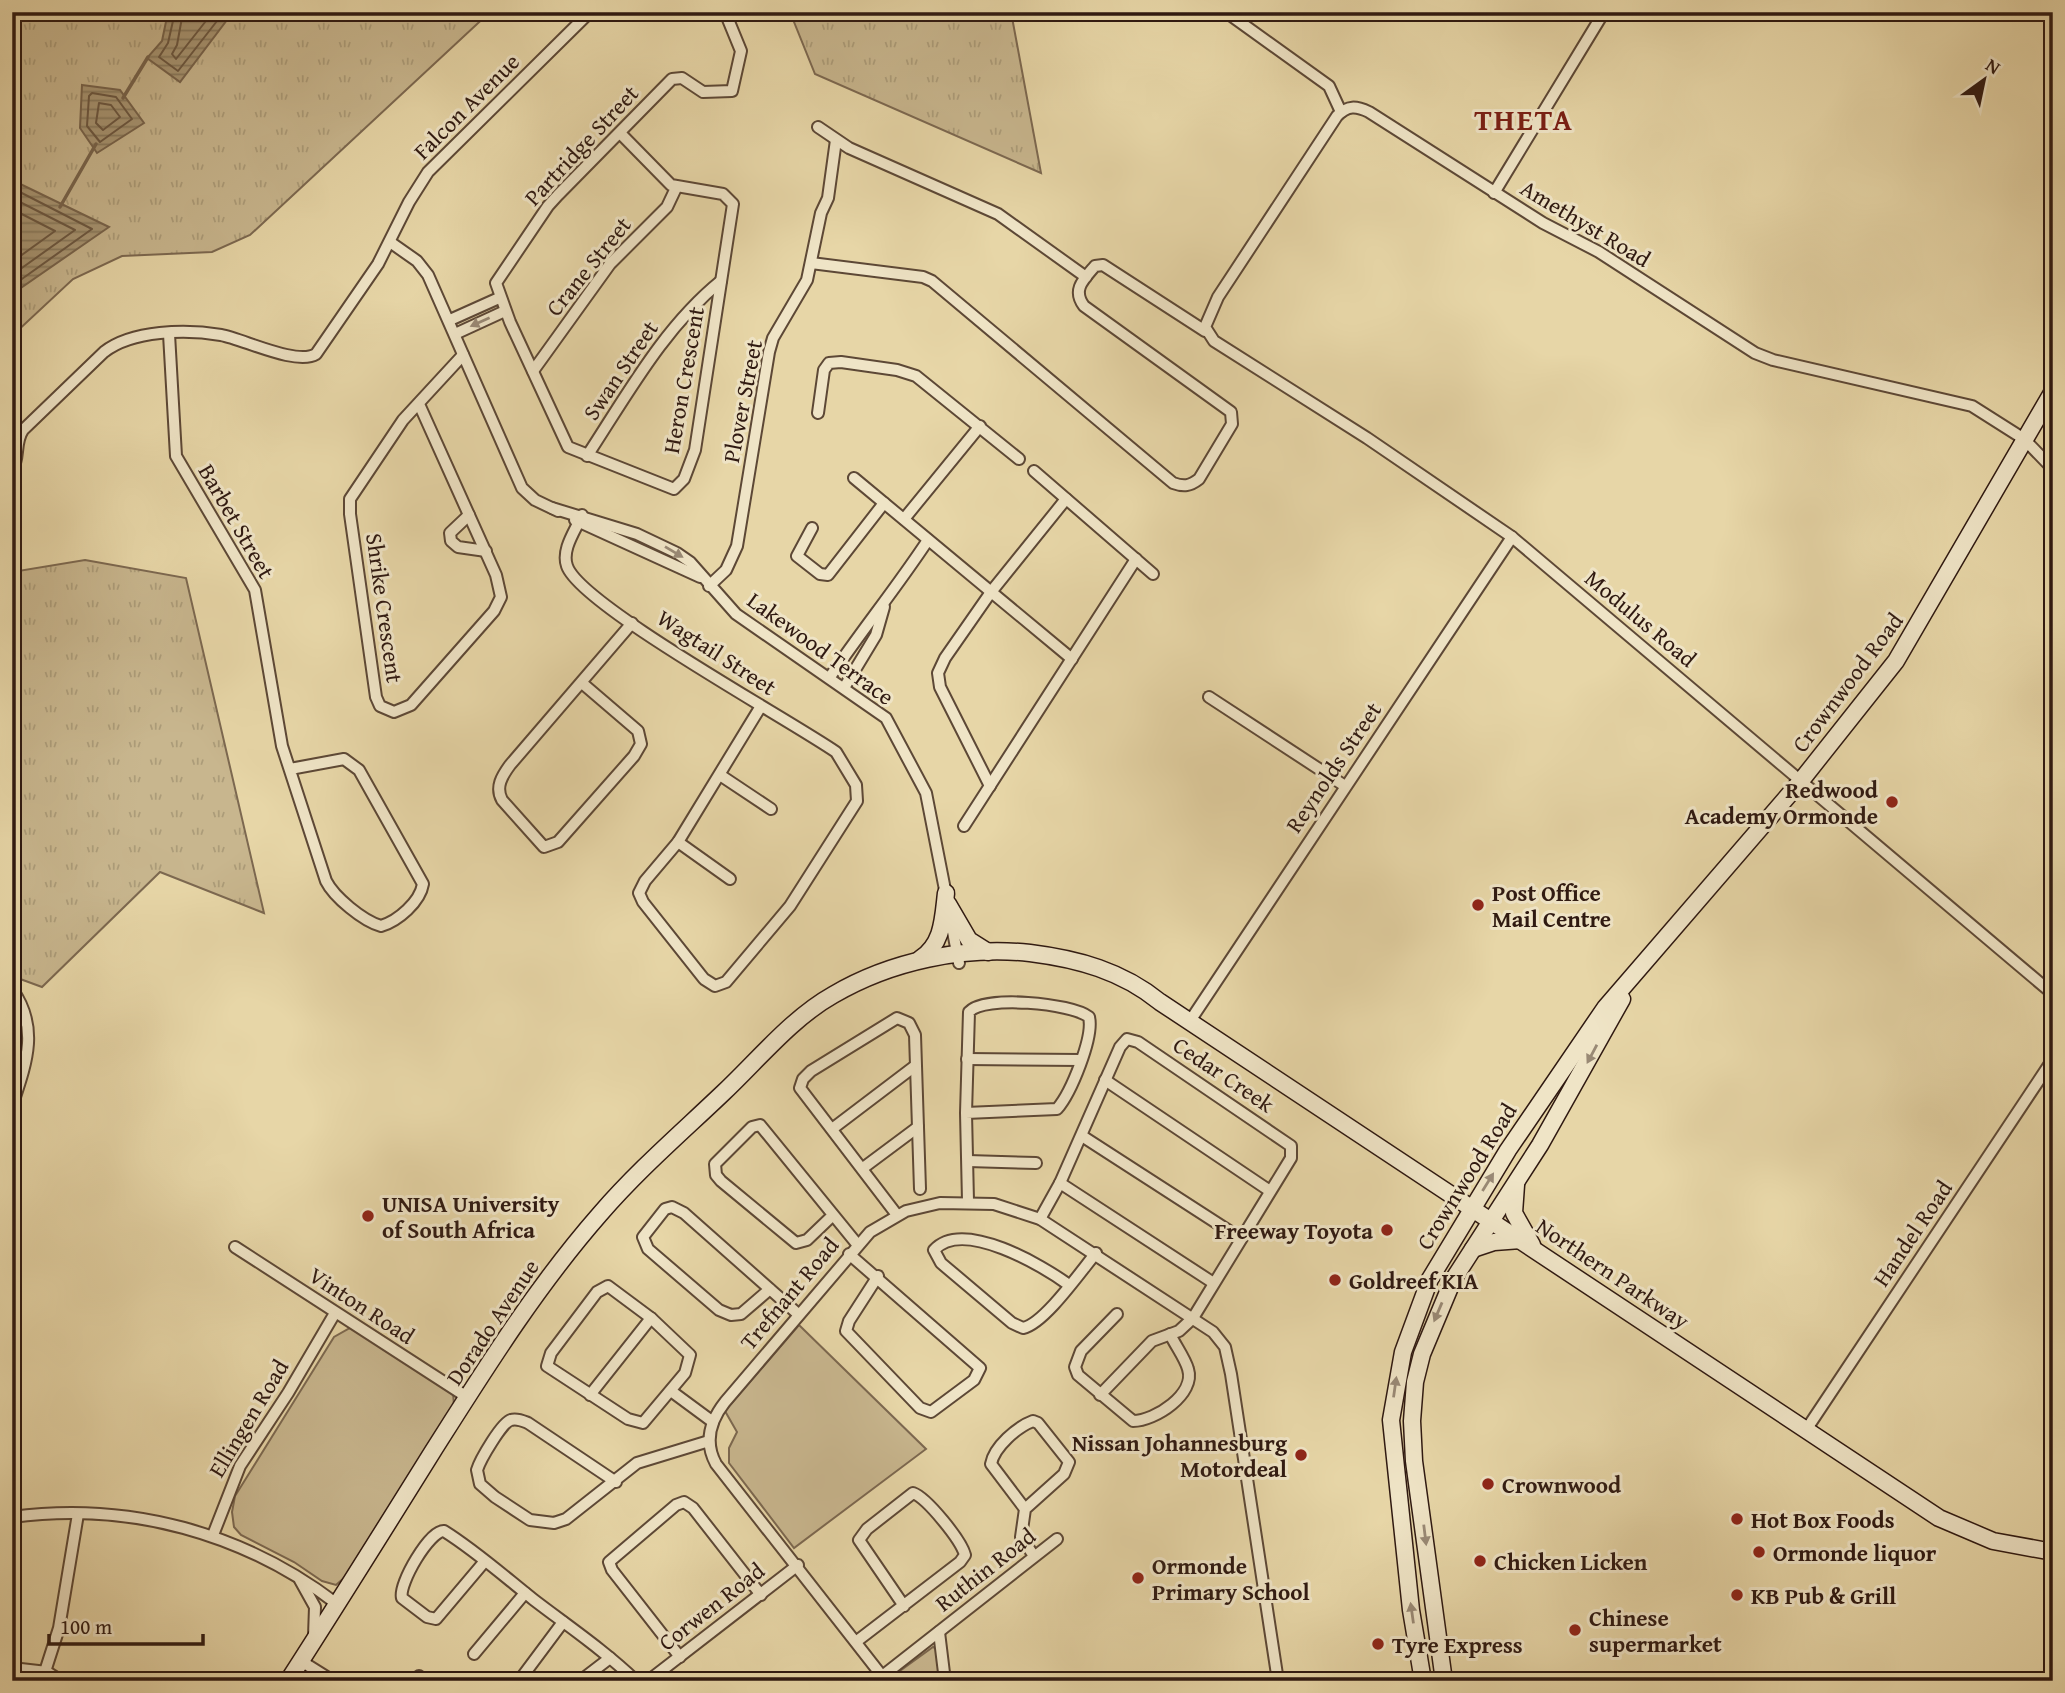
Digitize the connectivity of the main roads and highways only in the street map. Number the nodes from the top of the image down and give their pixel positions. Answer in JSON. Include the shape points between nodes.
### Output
{"nodes":[{"id":1,"x":2053,"y":391,"type":"edge"},
{"id":2,"x":988,"y":952,"type":"junction"},
{"id":3,"x":958,"y":958,"type":"junction"},
{"id":4,"x":915,"y":962,"type":"junction"},
{"id":5,"x":1638,"y":973,"type":"junction"},
{"id":6,"x":1160,"y":1002,"type":"junction"},
{"id":7,"x":787,"y":1033,"type":"junction"},
{"id":8,"x":1518,"y":1176,"type":"junction"},
{"id":9,"x":1471,"y":1208,"type":"junction"},
{"id":10,"x":1491,"y":1220,"type":"junction"},
{"id":11,"x":1528,"y":1244,"type":"junction"},
{"id":12,"x":1473,"y":1249,"type":"junction"},
{"id":13,"x":2053,"y":1552,"type":"edge"},
{"id":14,"x":288,"y":1681,"type":"edge"},
{"id":15,"x":1423,"y":1681,"type":"edge"},
{"id":16,"x":1444,"y":1681,"type":"edge"}],
"edges":[{"from":1,"to":5,"type":"main road","name":"Crownwood Road","via":[[1896,661]]},
{"from":2,"to":3,"type":"main road","name":"Northern Parkway"},
{"from":2,"to":4,"type":"main road","via":[[969,940],[947,899],[938,940]]},
{"from":2,"to":6,"type":"main road","name":"Northern Parkway","via":[[1029,953],[1087,964],[1138,984]]},
{"from":3,"to":4,"type":"main road","name":"Dorado Avenue"},
{"from":3,"to":6,"type":"main road","name":"Northern Parkway","via":[[1052,966]]},
{"from":3,"to":7,"type":"main road","name":"Dorado Avenue","via":[[883,981]]},
{"from":4,"to":7,"type":"main road","name":"Dorado Avenue","via":[[834,995]]},
{"from":5,"to":8,"type":"main road","name":"Crownwood Road","one_way":true},
{"from":9,"to":5,"type":"main road","name":"Crownwood Road","one_way":true,"via":[[1574,1050]]},
{"from":6,"to":9,"type":"main road","name":"Northern Parkway"},
{"from":7,"to":14,"type":"main road","name":"Dorado Avenue","via":[[671,1140],[598,1216],[525,1310]]},
{"from":8,"to":10,"type":"main road","name":"Crownwood Road"},
{"from":8,"to":11,"type":"main road","via":[[1514,1213]]},
{"from":9,"to":10,"type":"main road","name":"Northern Parkway"},
{"from":15,"to":9,"type":"main road","name":"Crownwood Road","one_way":true,"via":[[1391,1420],[1395,1382],[1416,1312]]},
{"from":10,"to":11,"type":"main road","name":"Northern Parkway"},
{"from":10,"to":12,"type":"main road","name":"Crownwood Road"},
{"from":11,"to":12,"type":"main road","via":[[1494,1242]]},
{"from":11,"to":13,"type":"main road","name":"Northern Parkway","via":[[1961,1530],[2003,1544]]},
{"from":12,"to":16,"type":"main road","name":"Crownwood Road","one_way":true,"via":[[1431,1327],[1415,1382],[1412,1421]]}]}
